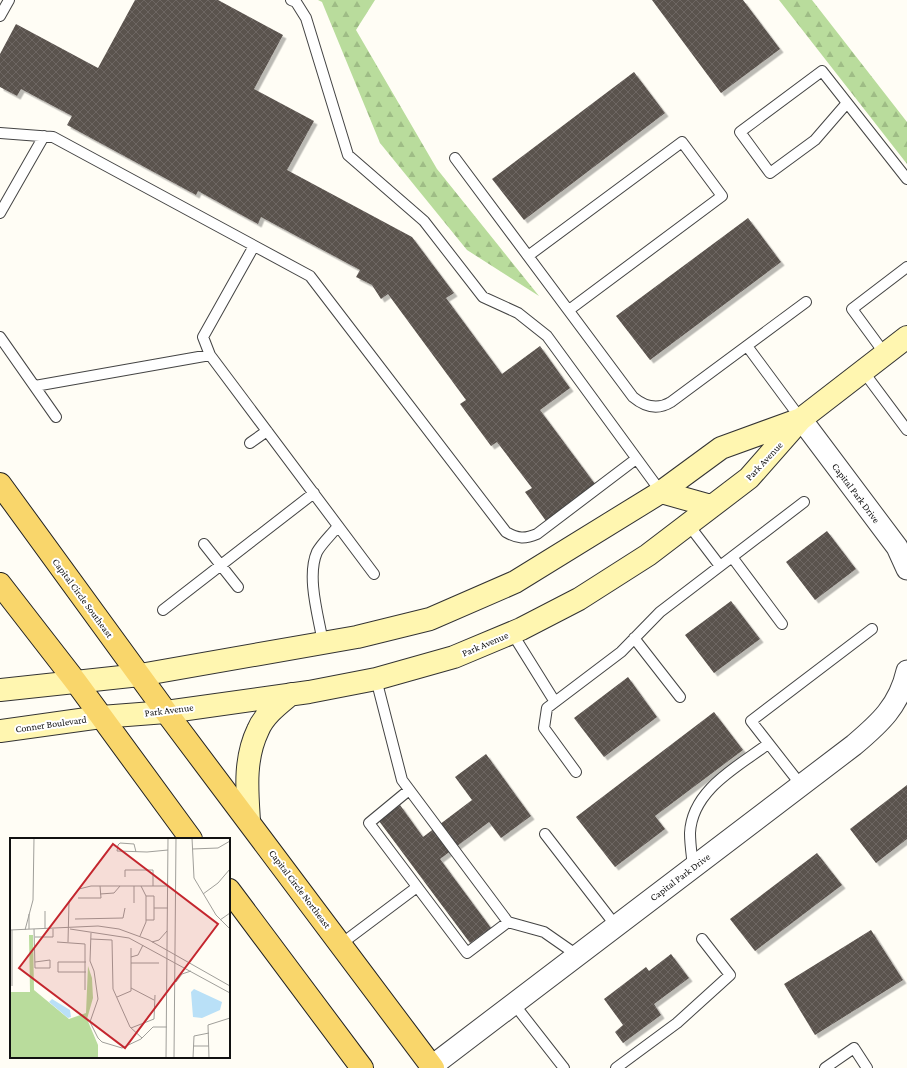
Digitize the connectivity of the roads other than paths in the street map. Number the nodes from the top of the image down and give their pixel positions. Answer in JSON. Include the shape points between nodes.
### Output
{"nodes":[{"id":1,"x":9,"y":0,"type":"edge"},
{"id":2,"x":291,"y":0,"type":"edge"},
{"id":3,"x":0,"y":16,"type":"edge"},
{"id":4,"x":847,"y":103,"type":"junction"},
{"id":5,"x":0,"y":133,"type":"edge"},
{"id":6,"x":44,"y":136,"type":"junction"},
{"id":7,"x":455,"y":158,"type":"dead end"},
{"id":8,"x":907,"y":179,"type":"edge"},
{"id":9,"x":0,"y":213,"type":"edge"},
{"id":10,"x":254,"y":246,"type":"junction"},
{"id":11,"x":528,"y":256,"type":"junction"},
{"id":12,"x":907,"y":267,"type":"edge"},
{"id":13,"x":806,"y":302,"type":"dead end"},
{"id":14,"x":568,"y":310,"type":"junction"},
{"id":15,"x":0,"y":337,"type":"edge"},
{"id":16,"x":907,"y":337,"type":"edge"},
{"id":17,"x":747,"y":346,"type":"junction"},
{"id":18,"x":885,"y":354,"type":"junction"},
{"id":19,"x":210,"y":355,"type":"junction"},
{"id":20,"x":863,"y":371,"type":"junction"},
{"id":21,"x":35,"y":386,"type":"junction"},
{"id":22,"x":56,"y":417,"type":"dead end"},
{"id":23,"x":802,"y":419,"type":"junction"},
{"id":24,"x":907,"y":430,"type":"edge"},
{"id":25,"x":267,"y":431,"type":"junction"},
{"id":26,"x":250,"y":443,"type":"dead end"},
{"id":27,"x":636,"y":459,"type":"junction"},
{"id":28,"x":0,"y":484,"type":"edge"},
{"id":29,"x":661,"y":492,"type":"junction"},
{"id":30,"x":314,"y":493,"type":"junction"},
{"id":31,"x":804,"y":502,"type":"dead end"},
{"id":32,"x":711,"y":506,"type":"junction"},
{"id":33,"x":688,"y":524,"type":"junction"},
{"id":34,"x":338,"y":526,"type":"junction"},
{"id":35,"x":204,"y":544,"type":"dead end"},
{"id":36,"x":732,"y":558,"type":"junction"},
{"id":37,"x":221,"y":565,"type":"junction"},
{"id":38,"x":720,"y":566,"type":"junction"},
{"id":39,"x":907,"y":568,"type":"edge"},
{"id":40,"x":374,"y":574,"type":"dead end"},
{"id":41,"x":0,"y":584,"type":"edge"},
{"id":42,"x":238,"y":587,"type":"dead end"},
{"id":43,"x":163,"y":610,"type":"dead end"},
{"id":44,"x":782,"y":624,"type":"dead end"},
{"id":45,"x":872,"y":629,"type":"dead end"},
{"id":46,"x":512,"y":633,"type":"junction"},
{"id":47,"x":634,"y":638,"type":"junction"},
{"id":48,"x":323,"y":643,"type":"junction"},
{"id":49,"x":907,"y":671,"type":"edge"},
{"id":50,"x":140,"y":675,"type":"junction"},
{"id":51,"x":376,"y":679,"type":"junction"},
{"id":52,"x":76,"y":682,"type":"junction"},
{"id":53,"x":0,"y":690,"type":"edge"},
{"id":54,"x":291,"y":694,"type":"junction"},
{"id":55,"x":680,"y":697,"type":"dead end"},
{"id":56,"x":555,"y":702,"type":"junction"},
{"id":57,"x":166,"y":712,"type":"junction"},
{"id":58,"x":101,"y":717,"type":"junction"},
{"id":59,"x":0,"y":731,"type":"edge"},
{"id":60,"x":768,"y":744,"type":"junction"},
{"id":61,"x":576,"y":772,"type":"dead end"},
{"id":62,"x":801,"y":785,"type":"junction"},
{"id":63,"x":409,"y":790,"type":"junction"},
{"id":64,"x":249,"y":821,"type":"junction"},
{"id":65,"x":545,"y":834,"type":"dead end"},
{"id":66,"x":190,"y":838,"type":"edge"},
{"id":67,"x":693,"y":867,"type":"junction"},
{"id":68,"x":417,"y":886,"type":"junction"},
{"id":69,"x":230,"y":891,"type":"edge"},
{"id":70,"x":508,"y":922,"type":"junction"},
{"id":71,"x":616,"y":926,"type":"junction"},
{"id":72,"x":702,"y":939,"type":"dead end"},
{"id":73,"x":341,"y":944,"type":"junction"},
{"id":74,"x":577,"y":955,"type":"junction"},
{"id":75,"x":514,"y":1004,"type":"junction"},
{"id":76,"x":433,"y":1067,"type":"edge"},
{"id":77,"x":362,"y":1068,"type":"edge"},
{"id":78,"x":564,"y":1068,"type":"edge"},
{"id":79,"x":616,"y":1068,"type":"edge"},
{"id":80,"x":825,"y":1068,"type":"edge"},
{"id":81,"x":867,"y":1068,"type":"edge"}],
"edges":[{"from":1,"to":3,"type":"lane"},
{"from":2,"to":27,"type":"lane","via":[[296,2],[306,18],[348,155],[424,221],[483,297],[518,313],[547,336]]},
{"from":4,"to":4,"type":"lane","via":[[815,140],[770,173],[740,132],[822,71]]},
{"from":4,"to":8,"type":"lane"},
{"from":5,"to":6,"type":"lane"},
{"from":6,"to":9,"type":"lane"},
{"from":6,"to":10,"type":"lane","via":[[53,137]]},
{"from":7,"to":11,"type":"lane"},
{"from":10,"to":19,"type":"lane","via":[[203,337]]},
{"from":10,"to":27,"type":"lane","via":[[310,276],[506,532],[511,535],[517,538],[537,534]]},
{"from":11,"to":14,"type":"lane"},
{"from":11,"to":14,"type":"lane","via":[[682,142],[722,196]]},
{"from":12,"to":18,"type":"lane","via":[[852,309]]},
{"from":13,"to":17,"type":"lane"},
{"from":14,"to":17,"type":"lane","via":[[633,397],[648,406],[665,406]]},
{"from":15,"to":21,"type":"lane"},
{"from":16,"to":18,"type":"main road","name":"Park Avenue"},
{"from":17,"to":23,"type":"lane"},
{"from":18,"to":20,"type":"main road","name":"Park Avenue"},
{"from":19,"to":21,"type":"lane"},
{"from":19,"to":25,"type":"lane"},
{"from":20,"to":23,"type":"main road","name":"Park Avenue"},
{"from":20,"to":24,"type":"lane"},
{"from":21,"to":22,"type":"lane"},
{"from":23,"to":29,"type":"main road","name":"Park Avenue","via":[[721,448]]},
{"from":23,"to":32,"type":"main road","name":"Park Avenue","via":[[749,478]]},
{"from":23,"to":39,"type":"street","name":"Capital Park Drive","via":[[897,547]]},
{"from":25,"to":26,"type":"lane"},
{"from":25,"to":30,"type":"lane"},
{"from":27,"to":29,"type":"lane"},
{"from":28,"to":50,"type":"main road","name":"Capital Circle Southeast"},
{"from":29,"to":32,"type":"main road"},
{"from":29,"to":48,"type":"main road","name":"Park Avenue","via":[[516,582],[430,619]]},
{"from":30,"to":34,"type":"lane"},
{"from":30,"to":37,"type":"lane"},
{"from":31,"to":36,"type":"lane"},
{"from":32,"to":33,"type":"main road","name":"Park Avenue"},
{"from":33,"to":38,"type":"lane"},
{"from":33,"to":46,"type":"main road","name":"Park Avenue","via":[[648,555],[591,591]]},
{"from":34,"to":40,"type":"lane"},
{"from":34,"to":48,"type":"lane","via":[[318,552],[313,565],[313,586]]},
{"from":35,"to":37,"type":"lane"},
{"from":36,"to":38,"type":"lane"},
{"from":36,"to":44,"type":"lane"},
{"from":37,"to":42,"type":"lane"},
{"from":37,"to":43,"type":"lane"},
{"from":38,"to":47,"type":"lane","via":[[660,612]]},
{"from":41,"to":52,"type":"main road"},
{"from":45,"to":60,"type":"lane","via":[[750,721]]},
{"from":46,"to":51,"type":"main road","name":"Park Avenue","via":[[454,657]]},
{"from":46,"to":56,"type":"lane"},
{"from":47,"to":55,"type":"lane"},
{"from":47,"to":56,"type":"lane","via":[[621,652]]},
{"from":48,"to":50,"type":"main road","name":"Park Avenue"},
{"from":49,"to":62,"type":"street","name":"Capital Park Drive","via":[[895,704],[880,723]]},
{"from":50,"to":52,"type":"main road","name":"Park Avenue"},
{"from":50,"to":57,"type":"main road","name":"Capital Circle Southeast"},
{"from":51,"to":54,"type":"main road","name":"Park Avenue"},
{"from":51,"to":63,"type":"lane","via":[[402,780]]},
{"from":52,"to":53,"type":"main road"},
{"from":52,"to":58,"type":"main road"},
{"from":54,"to":57,"type":"main road","name":"Park Avenue"},
{"from":54,"to":64,"type":"main road","via":[[271,712],[258,730],[250,753],[246,781]]},
{"from":56,"to":61,"type":"lane","via":[[547,708],[544,728]]},
{"from":57,"to":58,"type":"main road","name":"Park Avenue"},
{"from":57,"to":64,"type":"main road","name":"Capital Circle Northeast"},
{"from":58,"to":59,"type":"main road","name":"Conner Boulevard"},
{"from":58,"to":66,"type":"main road"},
{"from":60,"to":62,"type":"lane"},
{"from":60,"to":67,"type":"lane","via":[[709,789],[699,801],[690,833]]},
{"from":62,"to":67,"type":"street","name":"Capital Park Drive"},
{"from":63,"to":68,"type":"lane","via":[[369,823]]},
{"from":63,"to":70,"type":"lane"},
{"from":64,"to":73,"type":"main road","name":"Capital Circle Northeast"},
{"from":65,"to":71,"type":"lane"},
{"from":67,"to":71,"type":"street","name":"Capital Park Drive"},
{"from":68,"to":70,"type":"lane","via":[[467,953]]},
{"from":68,"to":73,"type":"lane"},
{"from":69,"to":77,"type":"main road"},
{"from":70,"to":74,"type":"lane","via":[[544,932]]},
{"from":71,"to":74,"type":"street","name":"Capital Park Drive"},
{"from":72,"to":79,"type":"lane","via":[[730,975],[677,1023]]},
{"from":73,"to":76,"type":"main road","name":"Capital Circle Northeast"},
{"from":74,"to":75,"type":"street","name":"Capital Park Drive"},
{"from":75,"to":76,"type":"street","name":"Capital Park Drive"},
{"from":75,"to":78,"type":"lane"},
{"from":80,"to":81,"type":"lane","via":[[854,1048]]}]}
